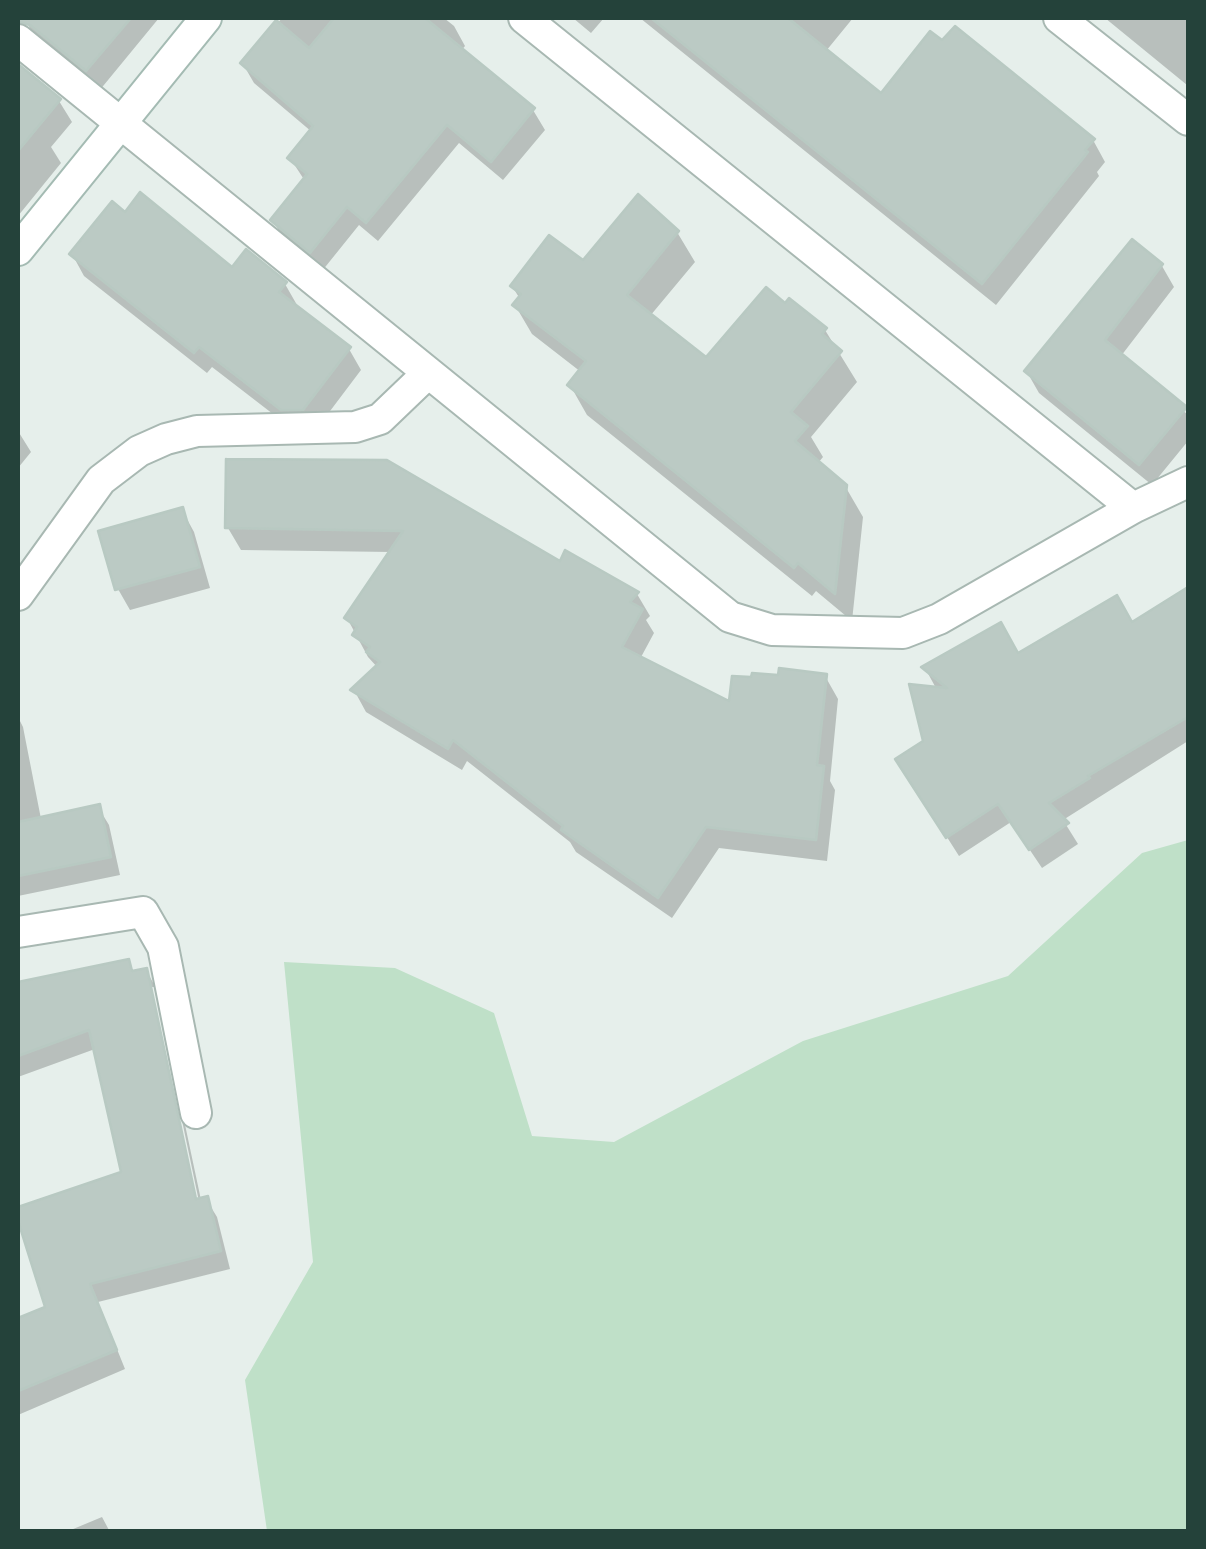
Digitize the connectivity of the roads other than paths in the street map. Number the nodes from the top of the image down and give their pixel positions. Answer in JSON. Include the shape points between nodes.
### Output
{"nodes":[{"id":1,"x":206,"y":18,"type":"edge"},
{"id":2,"x":524,"y":18,"type":"edge"},
{"id":3,"x":1059,"y":18,"type":"edge"},
{"id":4,"x":18,"y":40,"type":"edge"},
{"id":5,"x":1188,"y":120,"type":"edge"},
{"id":6,"x":120,"y":123,"type":"junction"},
{"id":7,"x":18,"y":250,"type":"edge"},
{"id":8,"x":426,"y":374,"type":"junction"},
{"id":9,"x":1188,"y":482,"type":"edge"},
{"id":10,"x":1133,"y":508,"type":"junction"},
{"id":11,"x":18,"y":594,"type":"edge"},
{"id":12,"x":18,"y":932,"type":"edge"},
{"id":13,"x":196,"y":1113,"type":"dead end"}],
"edges":[{"from":1,"to":6,"type":"street"},
{"from":2,"to":10,"type":"street"},
{"from":3,"to":5,"type":"street"},
{"from":4,"to":6,"type":"street"},
{"from":6,"to":7,"type":"street"},
{"from":6,"to":8,"type":"street"},
{"from":8,"to":10,"type":"street","via":[[730,617],[772,630],[903,632],[939,619]]},
{"from":8,"to":11,"type":"street","via":[[380,418],[355,427],[197,431],[140,451],[101,480]]},
{"from":9,"to":10,"type":"street"},
{"from":12,"to":13,"type":"street","via":[[143,912],[163,947]]}]}
